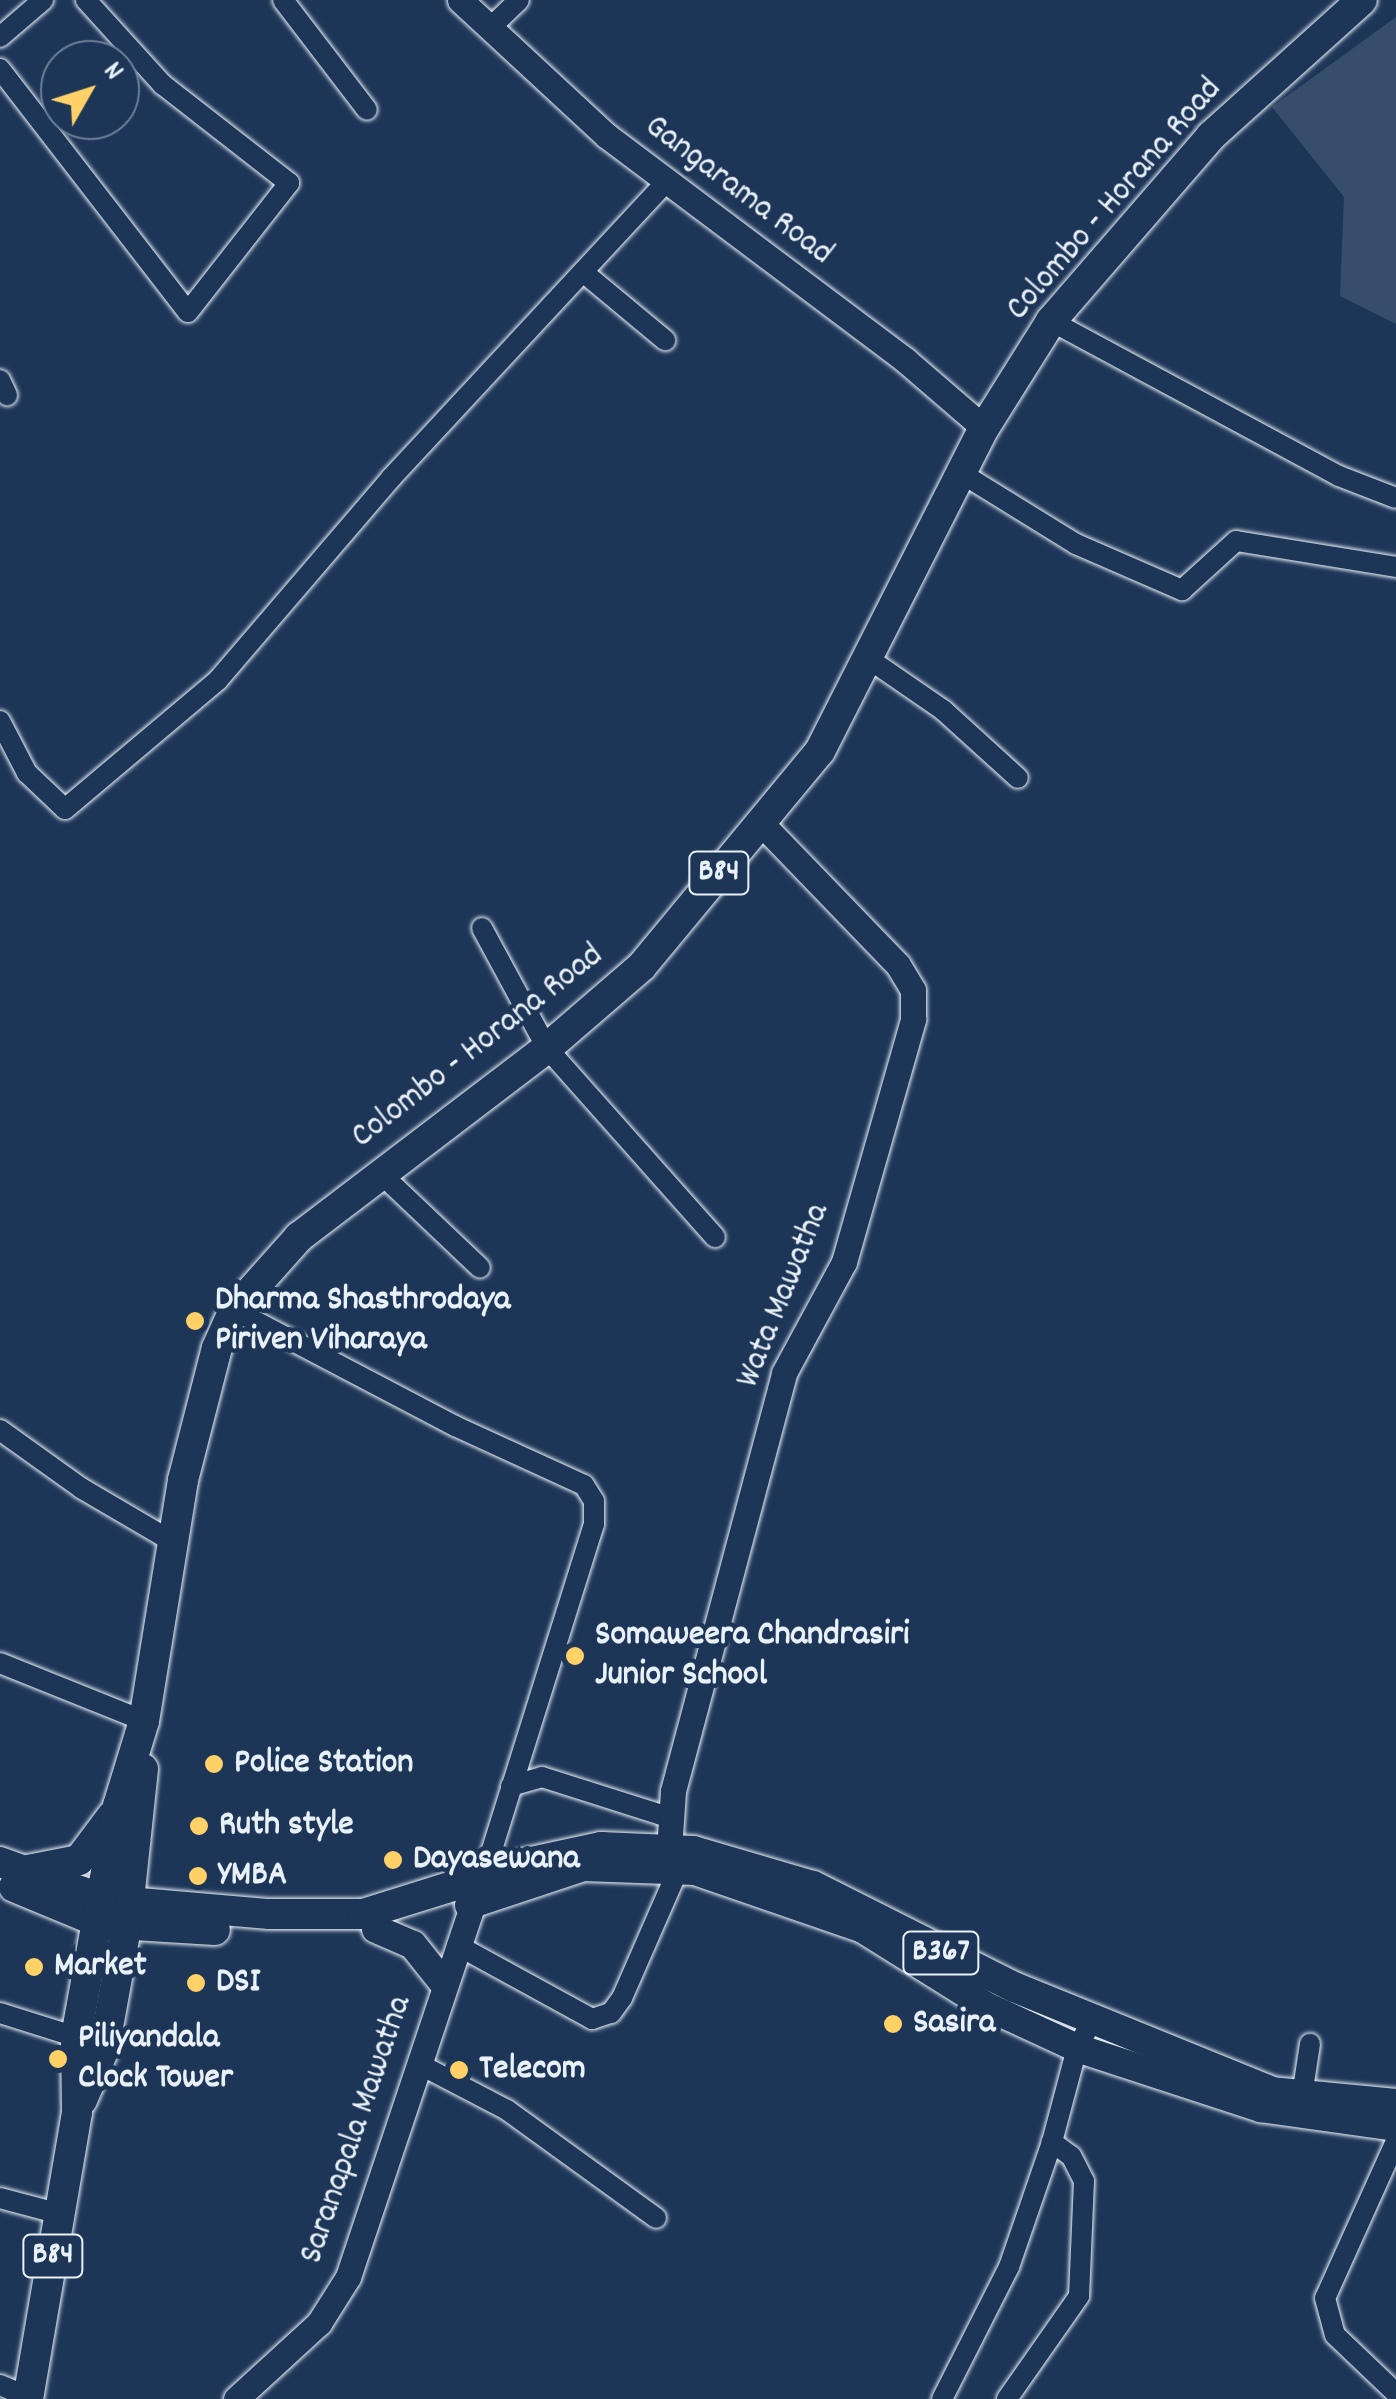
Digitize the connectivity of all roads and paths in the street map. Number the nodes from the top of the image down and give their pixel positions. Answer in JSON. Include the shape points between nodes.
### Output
{"nodes":[{"id":1,"x":43,"y":0,"type":"edge"},
{"id":2,"x":86,"y":0,"type":"edge"},
{"id":3,"x":283,"y":0,"type":"edge"},
{"id":4,"x":460,"y":0,"type":"edge"},
{"id":5,"x":520,"y":0,"type":"edge"},
{"id":6,"x":1362,"y":0,"type":"edge"},
{"id":7,"x":490,"y":28,"type":"junction"},
{"id":8,"x":0,"y":36,"type":"edge"},
{"id":9,"x":0,"y":68,"type":"edge"},
{"id":10,"x":367,"y":110,"type":"dead end"},
{"id":11,"x":666,"y":182,"type":"junction"},
{"id":12,"x":583,"y":272,"type":"junction"},
{"id":13,"x":1051,"y":321,"type":"junction"},
{"id":14,"x":664,"y":340,"type":"dead end"},
{"id":15,"x":984,"y":428,"type":"junction"},
{"id":16,"x":961,"y":473,"type":"junction"},
{"id":17,"x":1396,"y":498,"type":"edge"},
{"id":18,"x":1396,"y":567,"type":"edge"},
{"id":19,"x":870,"y":659,"type":"junction"},
{"id":20,"x":0,"y":721,"type":"edge"},
{"id":21,"x":1018,"y":778,"type":"dead end"},
{"id":22,"x":761,"y":822,"type":"junction"},
{"id":23,"x":482,"y":928,"type":"dead end"},
{"id":24,"x":547,"y":1048,"type":"junction"},
{"id":25,"x":379,"y":1172,"type":"junction"},
{"id":26,"x":715,"y":1237,"type":"dead end"},
{"id":27,"x":480,"y":1268,"type":"dead end"},
{"id":28,"x":234,"y":1310,"type":"junction"},
{"id":29,"x":0,"y":1430,"type":"edge"},
{"id":30,"x":172,"y":1542,"type":"junction"},
{"id":31,"x":0,"y":1663,"type":"edge"},
{"id":32,"x":142,"y":1728,"type":"junction"},
{"id":33,"x":511,"y":1786,"type":"junction"},
{"id":34,"x":118,"y":1806,"type":"junction"},
{"id":35,"x":671,"y":1818,"type":"junction"},
{"id":36,"x":673,"y":1860,"type":"junction"},
{"id":37,"x":6,"y":1871,"type":"edge"},
{"id":38,"x":476,"y":1892,"type":"junction"},
{"id":39,"x":115,"y":1914,"type":"junction"},
{"id":40,"x":376,"y":1929,"type":"junction"},
{"id":41,"x":457,"y":1945,"type":"junction"},
{"id":42,"x":444,"y":1984,"type":"junction"},
{"id":43,"x":0,"y":2013,"type":"edge"},
{"id":44,"x":1092,"y":2021,"type":"junction"},
{"id":45,"x":76,"y":2037,"type":"junction"},
{"id":46,"x":1310,"y":2044,"type":"dead end"},
{"id":47,"x":1077,"y":2048,"type":"junction"},
{"id":48,"x":420,"y":2064,"type":"junction"},
{"id":49,"x":1302,"y":2096,"type":"junction"},
{"id":50,"x":1396,"y":2104,"type":"edge"},
{"id":51,"x":77,"y":2112,"type":"junction"},
{"id":52,"x":1396,"y":2126,"type":"edge"},
{"id":53,"x":1396,"y":2141,"type":"edge"},
{"id":54,"x":1052,"y":2142,"type":"junction"},
{"id":55,"x":0,"y":2198,"type":"edge"},
{"id":56,"x":60,"y":2214,"type":"junction"},
{"id":57,"x":656,"y":2218,"type":"dead end"},
{"id":58,"x":1396,"y":2393,"type":"edge"},
{"id":59,"x":19,"y":2394,"type":"edge"},
{"id":60,"x":236,"y":2399,"type":"edge"},
{"id":61,"x":942,"y":2399,"type":"edge"},
{"id":62,"x":1007,"y":2399,"type":"edge"}],
"edges":[{"from":1,"to":8,"type":"street"},
{"from":2,"to":9,"type":"street","via":[[164,86],[289,183],[188,312]]},
{"from":3,"to":10,"type":"street"},
{"from":4,"to":7,"type":"street","name":"Gangarama Road"},
{"from":5,"to":7,"type":"street"},
{"from":6,"to":13,"type":"main road","name":"Colombo - Horana Road","number":"B84","via":[[1211,136]]},
{"from":7,"to":11,"type":"street","name":"Gangarama Road"},
{"from":11,"to":12,"type":"street"},
{"from":11,"to":15,"type":"street","name":"Gangarama Road","via":[[905,360]]},
{"from":12,"to":14,"type":"street"},
{"from":12,"to":20,"type":"street","via":[[391,478],[218,680],[65,809],[27,773]]},
{"from":13,"to":15,"type":"main road","name":"Colombo - Horana Road","number":"B84"},
{"from":13,"to":17,"type":"street","via":[[1339,476]]},
{"from":15,"to":16,"type":"main road","name":"Colombo - Horana Road","number":"B84"},
{"from":16,"to":18,"type":"street","via":[[1076,544],[1182,590],[1236,541]]},
{"from":16,"to":19,"type":"main road","name":"Colombo - Horana Road","number":"B84"},
{"from":19,"to":21,"type":"street","via":[[942,710]]},
{"from":19,"to":22,"type":"main road","name":"Colombo - Horana Road","number":"B84","via":[[820,751]]},
{"from":22,"to":24,"type":"main road","name":"Colombo - Horana Road","number":"B84","via":[[642,966]]},
{"from":22,"to":35,"type":"street","name":"Wata Mawatha","via":[[898,965],[913,990],[913,1019],[844,1262],[784,1373]]},
{"from":23,"to":24,"type":"street"},
{"from":24,"to":25,"type":"main road","name":"Colombo - Horana Road","number":"B84"},
{"from":24,"to":26,"type":"street"},
{"from":25,"to":27,"type":"street"},
{"from":25,"to":28,"type":"main road","name":"Colombo - Horana Road","number":"B84","via":[[298,1238]]},
{"from":28,"to":30,"type":"main road","name":"Colombo - Horana Road","number":"B84","via":[[217,1348]]},
{"from":28,"to":33,"type":"street","via":[[454,1426],[570,1478],[594,1501],[594,1524]]},
{"from":29,"to":30,"type":"street"},
{"from":30,"to":32,"type":"main road","name":"Colombo - Horana Road","number":"B84"},
{"from":31,"to":32,"type":"street"},
{"from":32,"to":34,"type":"main road","number":"B84"},
{"from":32,"to":39,"type":"main road","number":"B84","via":[[143,1769]]},
{"from":33,"to":35,"type":"street","via":[[542,1777]]},
{"from":33,"to":38,"type":"street"},
{"from":34,"to":37,"type":"main road","via":[[97,1843],[78,1860],[56,1869]]},
{"from":34,"to":39,"type":"main road","number":"B84"},
{"from":35,"to":36,"type":"street","name":"Wata Mawatha"},
{"from":36,"to":38,"type":"main road","number":"B367","via":[[601,1848]]},
{"from":36,"to":41,"type":"street","via":[[622,1998],[610,2013],[592,2019]]},
{"from":36,"to":44,"type":"main road","number":"B367","via":[[813,1886]]},
{"from":36,"to":47,"type":"main road","number":"B367","via":[[818,1909],[986,2006]]},
{"from":37,"to":39,"type":"main road"},
{"from":38,"to":39,"type":"main road","number":"B367","via":[[364,1914]]},
{"from":38,"to":40,"type":"main road","number":"B367"},
{"from":38,"to":41,"type":"street","name":"Saranapala Mawatha"},
{"from":39,"to":40,"type":"main road","number":"B367","via":[[338,1934]]},
{"from":39,"to":45,"type":"main road","number":"B84"},
{"from":39,"to":51,"type":"main road","number":"B84","via":[[104,2049]]},
{"from":40,"to":42,"type":"main road","via":[[413,1945]]},
{"from":41,"to":42,"type":"street","name":"Saranapala Mawatha"},
{"from":42,"to":48,"type":"street","name":"Saranapala Mawatha"},
{"from":43,"to":45,"type":"street"},
{"from":44,"to":47,"type":"street"},
{"from":44,"to":49,"type":"main road","number":"B367","via":[[1272,2092]]},
{"from":45,"to":51,"type":"main road","number":"B84"},
{"from":46,"to":49,"type":"street"},
{"from":47,"to":52,"type":"main road","number":"B367","via":[[1262,2108]]},
{"from":47,"to":54,"type":"street"},
{"from":48,"to":57,"type":"street","via":[[507,2110]]},
{"from":48,"to":60,"type":"street","name":"Saranapala Mawatha","via":[[348,2276],[319,2323]]},
{"from":49,"to":50,"type":"main road","number":"B367"},
{"from":51,"to":56,"type":"main road","number":"B84"},
{"from":53,"to":58,"type":"street","via":[[1324,2298],[1334,2335]]},
{"from":54,"to":61,"type":"street","via":[[1009,2268]]},
{"from":54,"to":62,"type":"street","via":[[1070,2156],[1084,2181],[1078,2296]]},
{"from":55,"to":56,"type":"street"},
{"from":56,"to":59,"type":"main road","number":"B84"}]}
